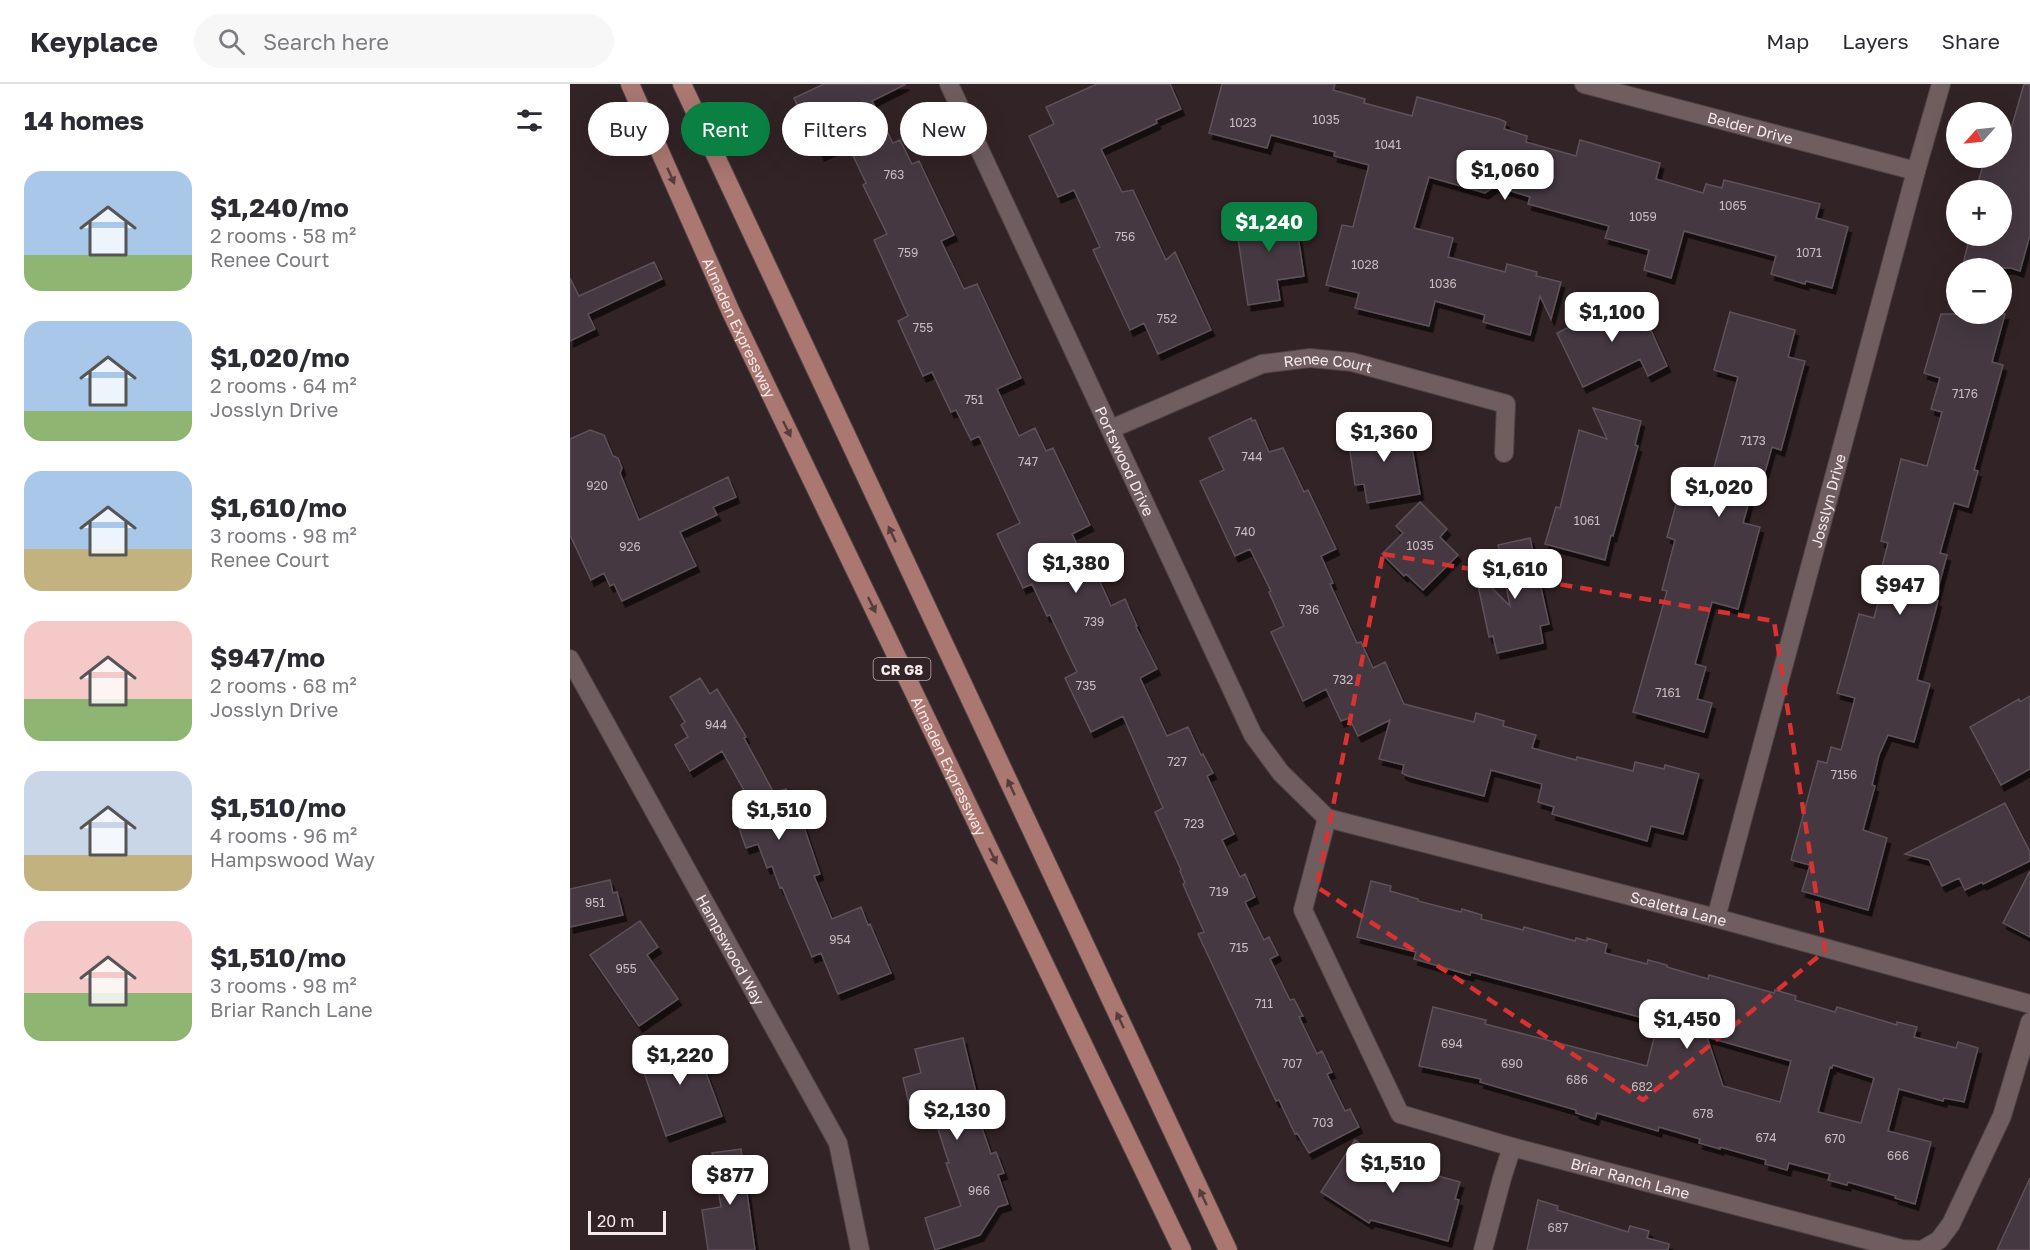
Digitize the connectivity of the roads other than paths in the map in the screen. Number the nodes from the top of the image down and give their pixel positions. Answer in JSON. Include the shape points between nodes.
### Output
{"nodes":[{"id":1,"x":630,"y":84,"type":"edge"},
{"id":2,"x":682,"y":84,"type":"edge"},
{"id":3,"x":1584,"y":84,"type":"edge"},
{"id":4,"x":1941,"y":84,"type":"edge"},
{"id":5,"x":954,"y":86,"type":"edge"},
{"id":6,"x":1916,"y":171,"type":"junction"},
{"id":7,"x":1111,"y":429,"type":"junction"},
{"id":8,"x":1504,"y":453,"type":"dead end"},
{"id":9,"x":570,"y":659,"type":"edge"},
{"id":10,"x":1327,"y":818,"type":"junction"},
{"id":11,"x":1716,"y":918,"type":"junction"},
{"id":12,"x":2030,"y":1004,"type":"edge"},
{"id":13,"x":2030,"y":1022,"type":"edge"},
{"id":14,"x":1512,"y":1147,"type":"junction"},
{"id":15,"x":860,"y":1250,"type":"edge"},
{"id":16,"x":1182,"y":1250,"type":"edge"},
{"id":17,"x":1228,"y":1250,"type":"edge"},
{"id":18,"x":1483,"y":1250,"type":"edge"}],
"edges":[{"from":1,"to":16,"type":"main road","name":"Almaden Expressway","number":"CR G8","one_way":true,"via":[[736,323]]},
{"from":17,"to":2,"type":"main road","number":"CR G8","one_way":true},
{"from":3,"to":6,"type":"street","name":"Belder Drive"},
{"from":4,"to":6,"type":"street","name":"Josslyn Drive"},
{"from":5,"to":7,"type":"street","name":"Portswood Drive"},
{"from":6,"to":11,"type":"street","name":"Josslyn Drive"},
{"from":7,"to":8,"type":"street","name":"Renee Court","via":[[1262,364],[1310,358],[1352,362],[1506,404]]},
{"from":7,"to":10,"type":"street","name":"Portswood Drive","via":[[1253,735],[1281,773]]},
{"from":9,"to":15,"type":"street","name":"Hampswood Way","via":[[838,1143]]},
{"from":10,"to":11,"type":"street","name":"Scaletta Lane"},
{"from":10,"to":14,"type":"street","name":"Briar Ranch Lane","via":[[1303,910],[1400,1114]]},
{"from":11,"to":12,"type":"street","name":"Scaletta Lane"},
{"from":13,"to":14,"type":"street","name":"Briar Ranch Lane","via":[[2002,1116],[1951,1224],[1939,1240],[1922,1250],[1902,1249]]},
{"from":14,"to":18,"type":"street"}]}
